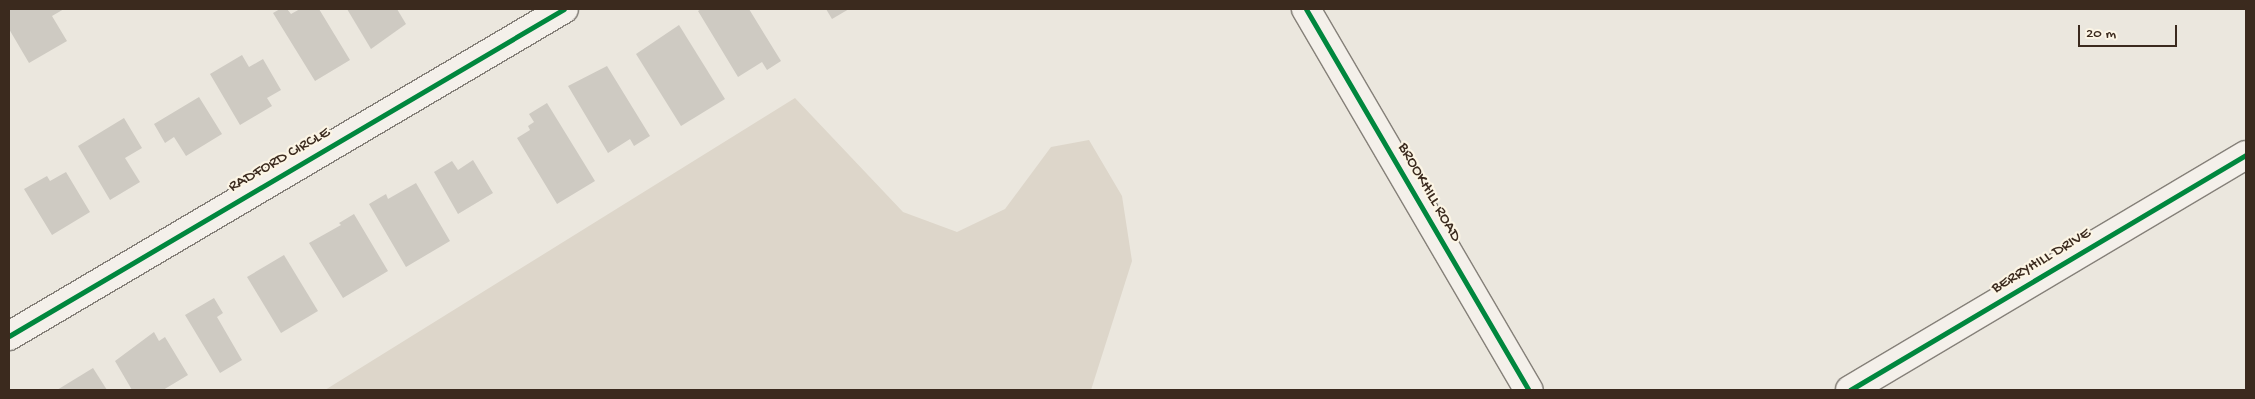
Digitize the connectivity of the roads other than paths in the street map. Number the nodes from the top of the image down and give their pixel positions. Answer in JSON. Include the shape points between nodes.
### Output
{"nodes":[{"id":1,"x":564,"y":9,"type":"edge"},
{"id":2,"x":1306,"y":9,"type":"edge"},
{"id":3,"x":2246,"y":155,"type":"edge"},
{"id":4,"x":9,"y":336,"type":"edge"},
{"id":5,"x":1529,"y":390,"type":"edge"},
{"id":6,"x":1850,"y":390,"type":"edge"}],
"edges":[{"from":1,"to":4,"type":"street","name":"RADFORD CIRCLE"},
{"from":2,"to":5,"type":"street","name":"BROOKHILL ROAD"},
{"from":3,"to":6,"type":"street","name":"BERRYHILL DRIVE"}]}
